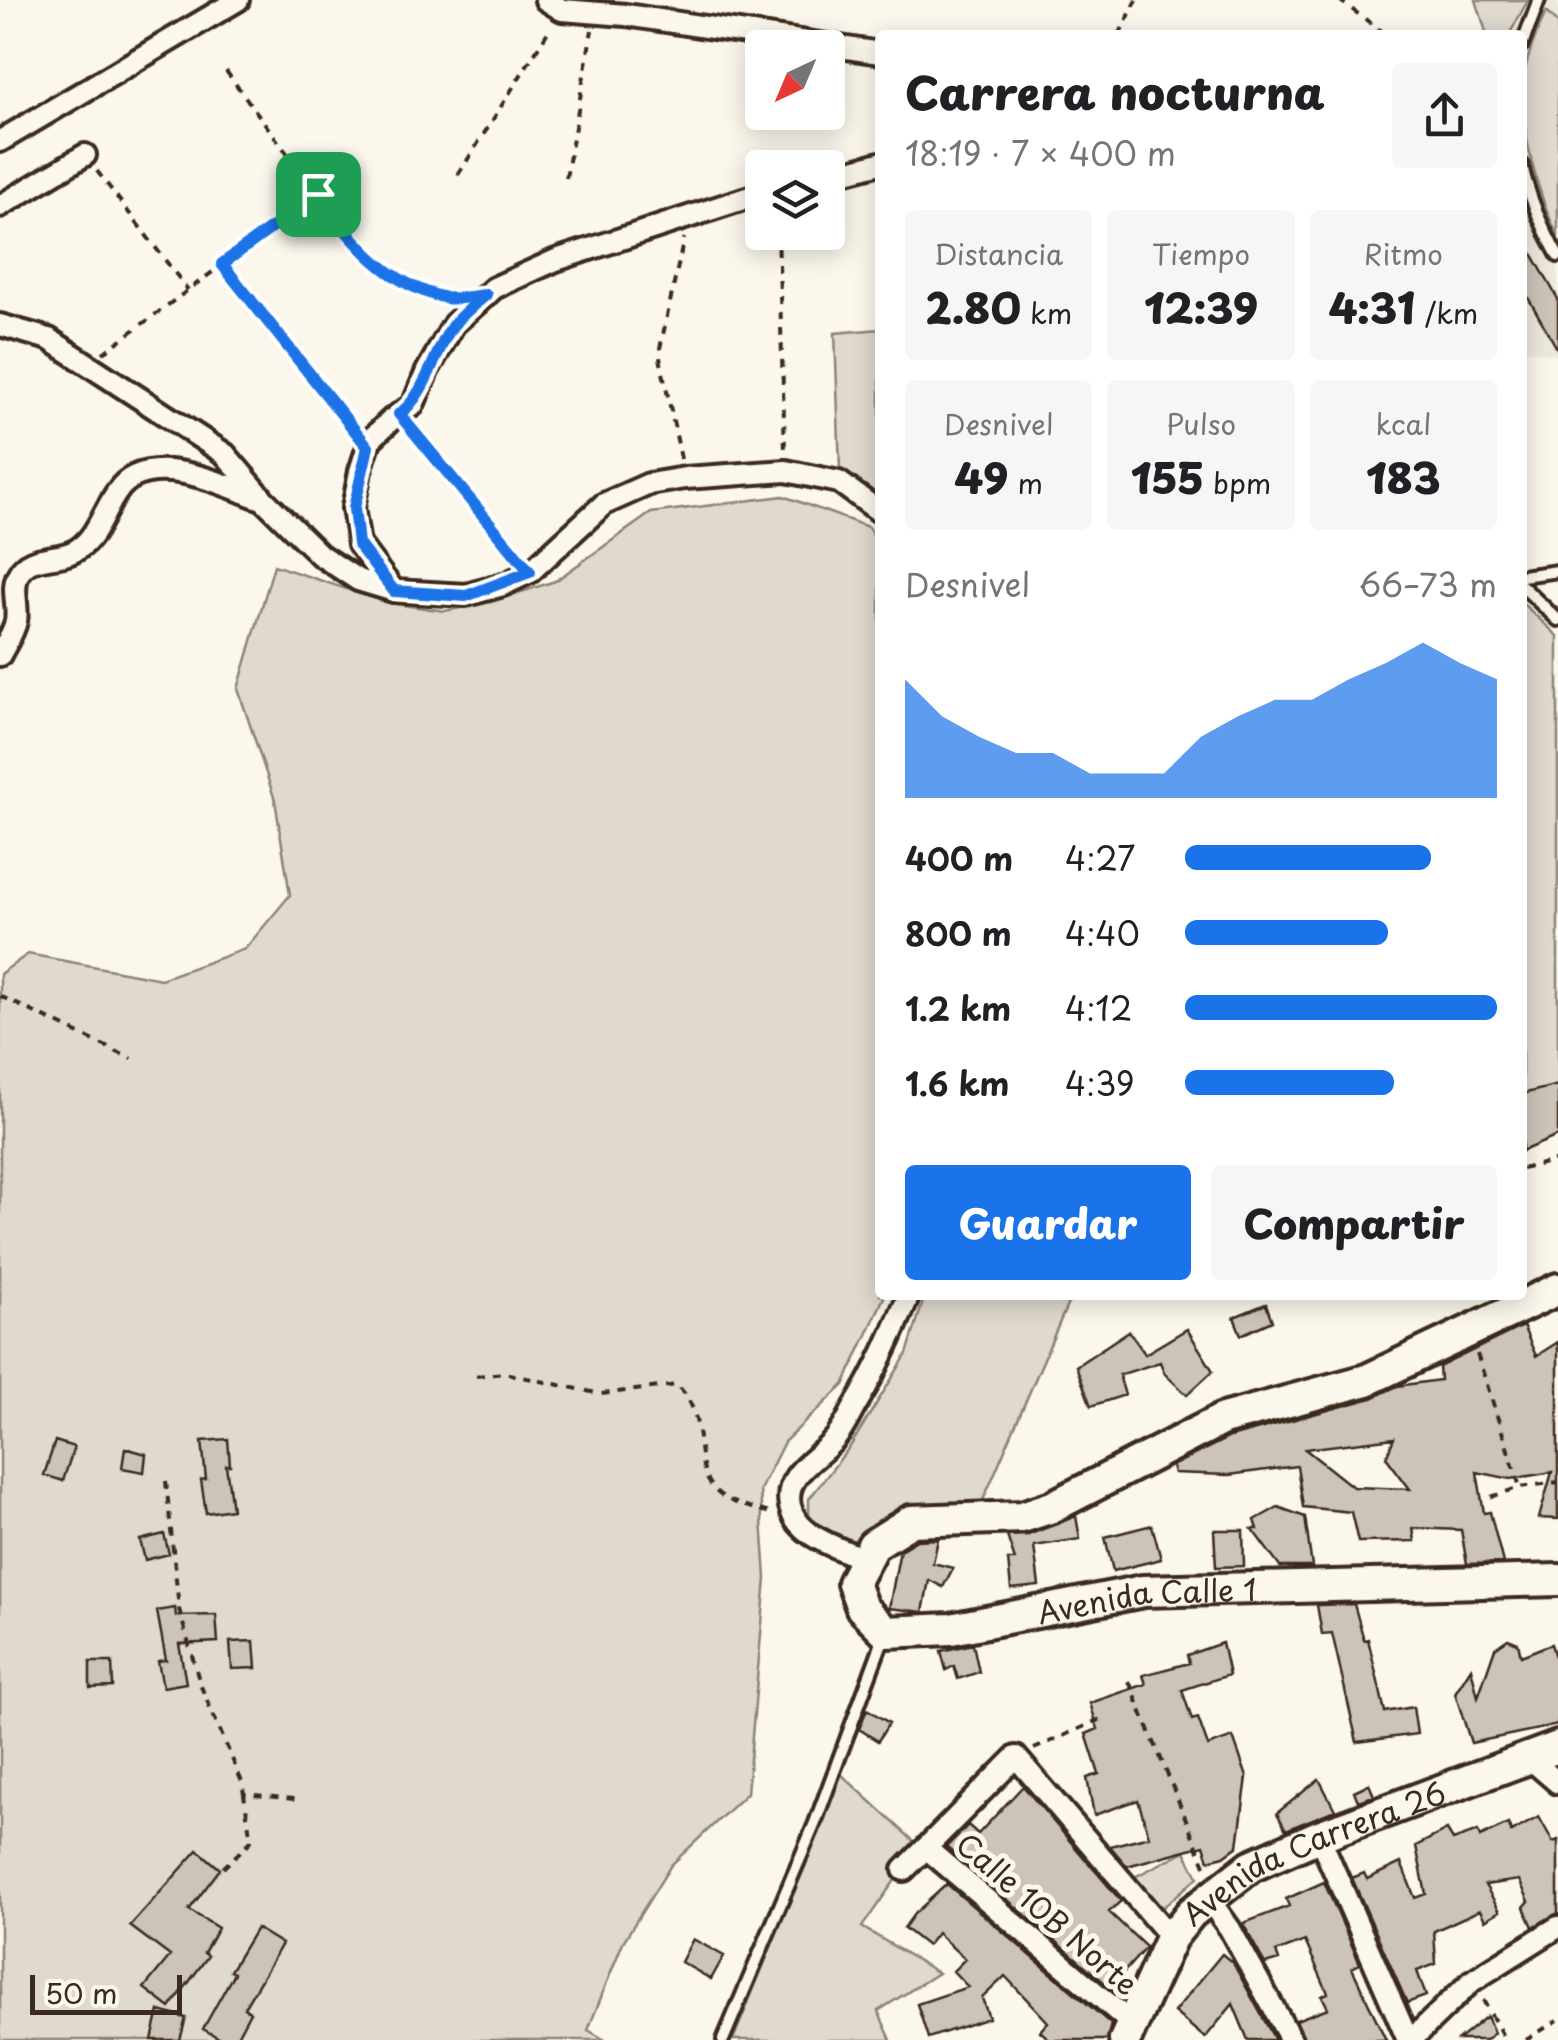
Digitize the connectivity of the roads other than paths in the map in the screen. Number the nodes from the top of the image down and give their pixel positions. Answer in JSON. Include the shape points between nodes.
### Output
{"nodes":[{"id":1,"x":238,"y":0,"type":"edge"},
{"id":2,"x":1539,"y":0,"type":"edge"},
{"id":3,"x":554,"y":5,"type":"edge"},
{"id":4,"x":633,"y":8,"type":"edge"},
{"id":5,"x":1527,"y":32,"type":"edge"},
{"id":6,"x":875,"y":52,"type":"edge"},
{"id":7,"x":0,"y":141,"type":"edge"},
{"id":8,"x":85,"y":155,"type":"road end"},
{"id":9,"x":875,"y":164,"type":"edge"},
{"id":10,"x":845,"y":172,"type":"edge"},
{"id":11,"x":1527,"y":189,"type":"edge"},
{"id":12,"x":745,"y":198,"type":"edge"},
{"id":13,"x":0,"y":206,"type":"edge"},
{"id":14,"x":1558,"y":256,"type":"edge"},
{"id":15,"x":0,"y":325,"type":"edge"},
{"id":16,"x":265,"y":501,"type":"junction"},
{"id":17,"x":875,"y":508,"type":"edge"},
{"id":18,"x":1558,"y":571,"type":"edge"},
{"id":19,"x":1527,"y":575,"type":"edge"},
{"id":20,"x":394,"y":591,"type":"junction"},
{"id":21,"x":1527,"y":591,"type":"edge"},
{"id":22,"x":1558,"y":620,"type":"edge"},
{"id":23,"x":0,"y":655,"type":"edge"},
{"id":24,"x":1558,"y":1289,"type":"edge"},
{"id":25,"x":907,"y":1300,"type":"edge"},
{"id":26,"x":863,"y":1559,"type":"junction"},
{"id":27,"x":1558,"y":1580,"type":"edge"},
{"id":28,"x":886,"y":1632,"type":"junction"},
{"id":29,"x":1558,"y":1747,"type":"edge"},
{"id":30,"x":1528,"y":1758,"type":"junction"},
{"id":31,"x":1558,"y":1783,"type":"edge"},
{"id":32,"x":1319,"y":1836,"type":"junction"},
{"id":33,"x":926,"y":1848,"type":"junction"},
{"id":34,"x":904,"y":1870,"type":"dead end"},
{"id":35,"x":1212,"y":1894,"type":"junction"},
{"id":36,"x":1558,"y":1927,"type":"edge"},
{"id":37,"x":1171,"y":1938,"type":"junction"},
{"id":38,"x":1128,"y":2032,"type":"edge"},
{"id":39,"x":723,"y":2040,"type":"edge"},
{"id":40,"x":1291,"y":2040,"type":"edge"},
{"id":41,"x":1410,"y":2040,"type":"edge"}],
"edges":[{"from":1,"to":7,"type":"street"},
{"from":2,"to":5,"type":"lane"},
{"from":3,"to":4,"type":"street","via":[[595,12]]},
{"from":4,"to":6,"type":"street"},
{"from":8,"to":13,"type":"street"},
{"from":9,"to":10,"type":"street"},
{"from":11,"to":14,"type":"lane"},
{"from":12,"to":20,"type":"street","via":[[556,260],[494,288],[454,324],[413,405],[370,440],[354,508],[358,544]]},
{"from":15,"to":16,"type":"street","via":[[49,339],[225,454]]},
{"from":16,"to":20,"type":"street","via":[[320,555],[358,580]]},
{"from":16,"to":23,"type":"street","via":[[194,473],[138,475],[119,488],[86,544],[66,557],[40,558],[17,576],[16,620]]},
{"from":17,"to":20,"type":"street","via":[[838,482],[786,471],[649,484],[604,504],[530,572],[466,596]]},
{"from":18,"to":19,"type":"lane"},
{"from":21,"to":22,"type":"lane"},
{"from":24,"to":26,"type":"street","via":[[1367,1380],[1224,1420],[1052,1507],[1022,1516],[911,1522],[872,1545]]},
{"from":25,"to":26,"type":"street","via":[[836,1439],[792,1484],[798,1524]]},
{"from":26,"to":28,"type":"street","via":[[852,1583],[862,1608]]},
{"from":27,"to":28,"type":"street","name":"Avenida Calle 1","via":[[1144,1591],[951,1628]]},
{"from":28,"to":39,"type":"lane"},
{"from":29,"to":30,"type":"street","name":"Avenida Carrera 26"},
{"from":30,"to":31,"type":"street"},
{"from":30,"to":32,"type":"street","name":"Avenida Carrera 26"},
{"from":32,"to":35,"type":"street","name":"Avenida Carrera 26","via":[[1251,1866]]},
{"from":32,"to":41,"type":"street"},
{"from":33,"to":34,"type":"street"},
{"from":33,"to":37,"type":"street","via":[[1016,1757]]},
{"from":33,"to":38,"type":"street","name":"Calle 10B Norte"},
{"from":35,"to":37,"type":"street","name":"Avenida Carrera 26"},
{"from":35,"to":40,"type":"street"},
{"from":36,"to":41,"type":"street","via":[[1472,1980]]},
{"from":37,"to":38,"type":"street","name":"Avenida Carrera 26"}]}
